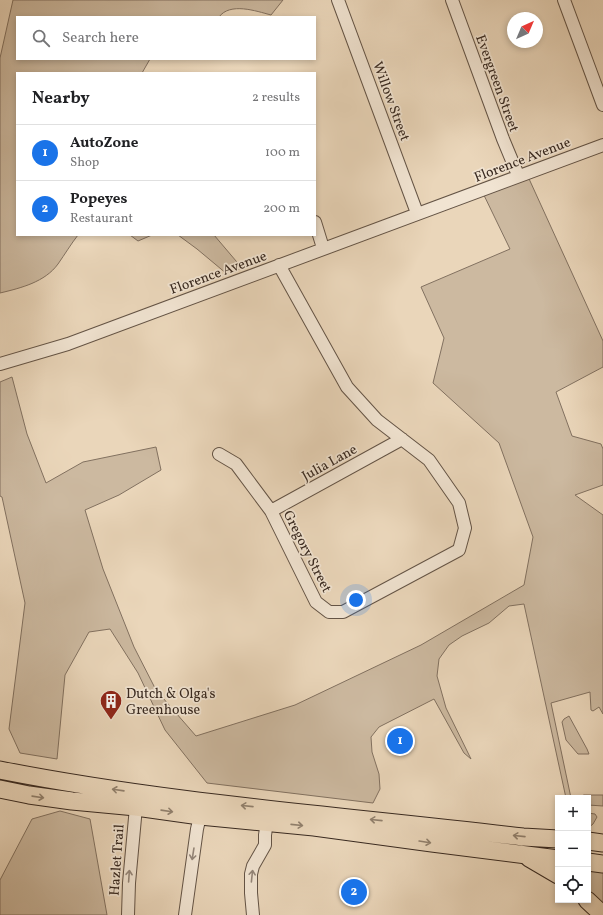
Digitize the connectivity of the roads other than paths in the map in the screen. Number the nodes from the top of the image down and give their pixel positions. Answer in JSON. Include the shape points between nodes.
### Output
{"nodes":[{"id":1,"x":338,"y":0,"type":"edge"},
{"id":2,"x":452,"y":0,"type":"edge"},
{"id":3,"x":564,"y":0,"type":"edge"},
{"id":4,"x":603,"y":106,"type":"edge"},
{"id":5,"x":603,"y":144,"type":"edge"},
{"id":6,"x":518,"y":175,"type":"junction"},
{"id":7,"x":417,"y":213,"type":"junction"},
{"id":8,"x":316,"y":225,"type":"edge"},
{"id":9,"x":324,"y":248,"type":"junction"},
{"id":10,"x":280,"y":265,"type":"junction"},
{"id":11,"x":0,"y":364,"type":"edge"},
{"id":12,"x":402,"y":439,"type":"junction"},
{"id":13,"x":219,"y":454,"type":"dead end"},
{"id":14,"x":271,"y":511,"type":"junction"},
{"id":15,"x":0,"y":770,"type":"edge"},
{"id":16,"x":0,"y":789,"type":"edge"},
{"id":17,"x":136,"y":807,"type":"junction"},
{"id":18,"x":200,"y":816,"type":"junction"},
{"id":19,"x":267,"y":822,"type":"junction"},
{"id":20,"x":555,"y":839,"type":"edge"},
{"id":21,"x":591,"y":842,"type":"edge"},
{"id":22,"x":603,"y":843,"type":"edge"},
{"id":23,"x":522,"y":854,"type":"junction"},
{"id":24,"x":555,"y":859,"type":"edge"},
{"id":25,"x":591,"y":862,"type":"edge"},
{"id":26,"x":603,"y":864,"type":"edge"},
{"id":27,"x":555,"y":873,"type":"edge"},
{"id":28,"x":590,"y":903,"type":"edge"},
{"id":29,"x":128,"y":915,"type":"edge"},
{"id":30,"x":185,"y":915,"type":"edge"},
{"id":31,"x":253,"y":915,"type":"edge"},
{"id":32,"x":603,"y":915,"type":"edge"}],
"edges":[{"from":1,"to":7,"type":"street","name":"Willow Street"},
{"from":2,"to":6,"type":"street","name":"Evergreen Street"},
{"from":3,"to":4,"type":"street"},
{"from":5,"to":6,"type":"street","name":"Florence Avenue"},
{"from":6,"to":7,"type":"street","name":"Florence Avenue"},
{"from":7,"to":9,"type":"street","name":"Florence Avenue"},
{"from":8,"to":9,"type":"street"},
{"from":9,"to":10,"type":"street","name":"Florence Avenue"},
{"from":10,"to":11,"type":"street","name":"Florence Avenue","via":[[68,344]]},
{"from":10,"to":12,"type":"street","name":"Gregory Street","via":[[347,387],[377,420]]},
{"from":12,"to":14,"type":"street","name":"Julia Lane"},
{"from":12,"to":14,"type":"street","name":"Gregory Street","via":[[429,460],[459,503],[466,528],[459,550],[343,612],[329,612],[316,602]]},
{"from":13,"to":14,"type":"street","name":"Gregory Street","via":[[236,464]]},
{"from":20,"to":15,"type":"highway","one_way":true,"via":[[178,798]]},
{"from":16,"to":17,"type":"highway","one_way":true,"via":[[29,795]]},
{"from":17,"to":18,"type":"highway","one_way":true},
{"from":29,"to":17,"type":"street","name":"Hazlet Trail","one_way":true},
{"from":18,"to":19,"type":"highway"},
{"from":18,"to":30,"type":"street","one_way":true},
{"from":19,"to":23,"type":"highway","one_way":true},
{"from":31,"to":19,"type":"street","one_way":true,"via":[[251,874],[265,845]]},
{"from":21,"to":22,"type":"highway"},
{"from":23,"to":24,"type":"highway"},
{"from":23,"to":27,"type":"highway"},
{"from":25,"to":26,"type":"highway"},
{"from":28,"to":32,"type":"highway"}]}
